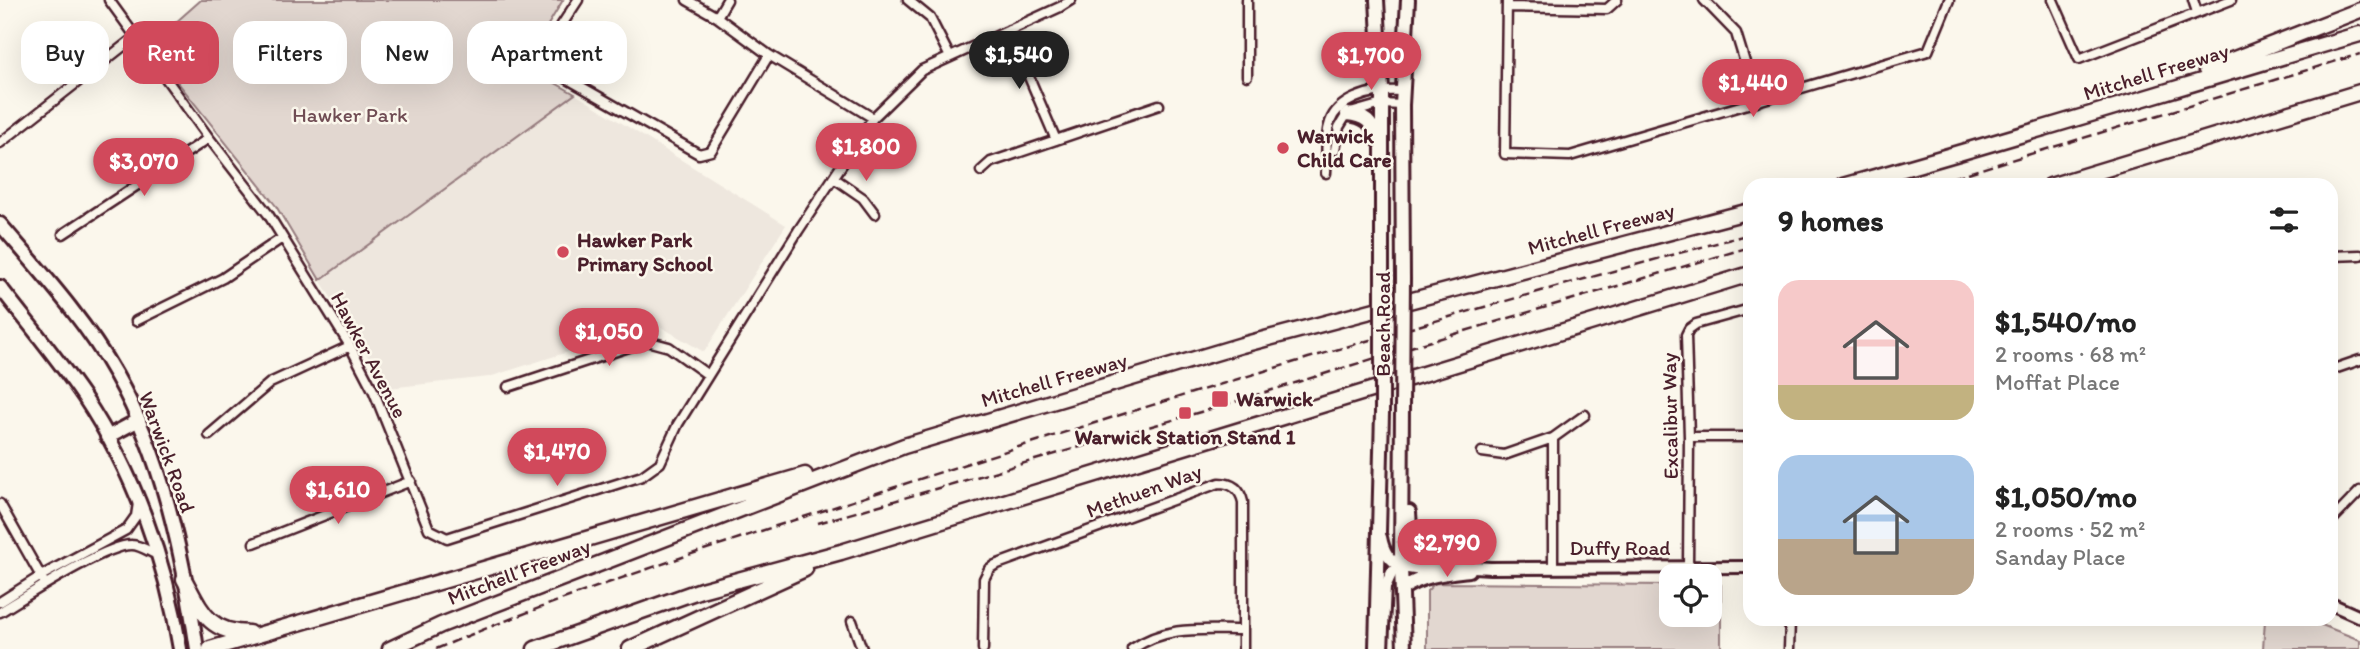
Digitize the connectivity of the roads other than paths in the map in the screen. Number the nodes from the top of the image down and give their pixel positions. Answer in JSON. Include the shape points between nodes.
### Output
{"nodes":[{"id":1,"x":109,"y":0,"type":"edge"},
{"id":2,"x":578,"y":0,"type":"edge"},
{"id":3,"x":687,"y":0,"type":"edge"},
{"id":4,"x":727,"y":0,"type":"edge"},
{"id":5,"x":908,"y":0,"type":"edge"},
{"id":6,"x":1247,"y":0,"type":"edge"},
{"id":7,"x":1377,"y":0,"type":"edge"},
{"id":8,"x":1408,"y":0,"type":"edge"},
{"id":9,"x":1617,"y":0,"type":"edge"},
{"id":10,"x":1704,"y":0,"type":"edge"},
{"id":11,"x":1949,"y":0,"type":"edge"},
{"id":12,"x":2053,"y":0,"type":"edge"},
{"id":13,"x":2193,"y":0,"type":"edge"},
{"id":14,"x":2231,"y":0,"type":"edge"},
{"id":15,"x":1065,"y":1,"type":"edge"},
{"id":16,"x":1507,"y":3,"type":"edge"},
{"id":17,"x":2360,"y":10,"type":"edge"},
{"id":18,"x":2197,"y":12,"type":"junction"},
{"id":19,"x":717,"y":17,"type":"junction"},
{"id":20,"x":124,"y":21,"type":"edge"},
{"id":21,"x":1009,"y":30,"type":"junction"},
{"id":22,"x":2360,"y":34,"type":"edge"},
{"id":23,"x":123,"y":46,"type":"edge"},
{"id":24,"x":769,"y":55,"type":"junction"},
{"id":25,"x":950,"y":57,"type":"junction"},
{"id":26,"x":1247,"y":76,"type":"dead end"},
{"id":27,"x":169,"y":84,"type":"edge"},
{"id":28,"x":1382,"y":90,"type":"junction"},
{"id":29,"x":1402,"y":91,"type":"junction"},
{"id":30,"x":2358,"y":93,"type":"edge"},
{"id":31,"x":2137,"y":99,"type":"junction"},
{"id":32,"x":1757,"y":103,"type":"junction"},
{"id":33,"x":1382,"y":104,"type":"junction"},
{"id":34,"x":1159,"y":105,"type":"dead end"},
{"id":35,"x":1402,"y":105,"type":"junction"},
{"id":36,"x":1347,"y":114,"type":"junction"},
{"id":37,"x":873,"y":118,"type":"junction"},
{"id":38,"x":209,"y":138,"type":"junction"},
{"id":39,"x":1056,"y":140,"type":"junction"},
{"id":40,"x":0,"y":143,"type":"edge"},
{"id":41,"x":1335,"y":150,"type":"dead end"},
{"id":42,"x":1382,"y":150,"type":"junction"},
{"id":43,"x":981,"y":172,"type":"dead end"},
{"id":44,"x":1326,"y":173,"type":"dead end"},
{"id":45,"x":834,"y":178,"type":"junction"},
{"id":46,"x":1872,"y":178,"type":"edge"},
{"id":47,"x":2076,"y":178,"type":"edge"},
{"id":48,"x":1743,"y":213,"type":"edge"},
{"id":49,"x":874,"y":214,"type":"dead end"},
{"id":50,"x":0,"y":224,"type":"edge"},
{"id":51,"x":63,"y":234,"type":"dead end"},
{"id":52,"x":282,"y":238,"type":"junction"},
{"id":53,"x":2360,"y":255,"type":"edge"},
{"id":54,"x":2338,"y":256,"type":"edge"},
{"id":55,"x":1743,"y":276,"type":"edge"},
{"id":56,"x":0,"y":287,"type":"edge"},
{"id":57,"x":1743,"y":311,"type":"edge"},
{"id":58,"x":136,"y":321,"type":"dead end"},
{"id":59,"x":350,"y":346,"type":"junction"},
{"id":60,"x":2360,"y":360,"type":"edge"},
{"id":61,"x":2338,"y":368,"type":"edge"},
{"id":62,"x":708,"y":374,"type":"junction"},
{"id":63,"x":508,"y":387,"type":"dead end"},
{"id":64,"x":1585,"y":415,"type":"dead end"},
{"id":65,"x":139,"y":420,"type":"junction"},
{"id":66,"x":209,"y":435,"type":"dead end"},
{"id":67,"x":107,"y":437,"type":"junction"},
{"id":68,"x":1689,"y":437,"type":"junction"},
{"id":69,"x":1743,"y":437,"type":"edge"},
{"id":70,"x":1553,"y":438,"type":"junction"},
{"id":71,"x":1402,"y":445,"type":"junction"},
{"id":72,"x":904,"y":446,"type":"junction"},
{"id":73,"x":1482,"y":452,"type":"dead end"},
{"id":74,"x":411,"y":481,"type":"junction"},
{"id":75,"x":2360,"y":491,"type":"edge"},
{"id":76,"x":138,"y":500,"type":"junction"},
{"id":77,"x":0,"y":504,"type":"edge"},
{"id":78,"x":2338,"y":514,"type":"edge"},
{"id":79,"x":1379,"y":523,"type":"junction"},
{"id":80,"x":254,"y":543,"type":"dead end"},
{"id":81,"x":841,"y":552,"type":"junction"},
{"id":82,"x":158,"y":555,"type":"junction"},
{"id":83,"x":1424,"y":562,"type":"junction"},
{"id":84,"x":1688,"y":564,"type":"edge"},
{"id":85,"x":1401,"y":567,"type":"junction"},
{"id":86,"x":1659,"y":567,"type":"edge"},
{"id":87,"x":1722,"y":567,"type":"edge"},
{"id":88,"x":1743,"y":567,"type":"edge"},
{"id":89,"x":1490,"y":568,"type":"junction"},
{"id":90,"x":1553,"y":568,"type":"junction"},
{"id":91,"x":1469,"y":570,"type":"junction"},
{"id":92,"x":184,"y":579,"type":"junction"},
{"id":93,"x":43,"y":580,"type":"junction"},
{"id":94,"x":1402,"y":589,"type":"junction"},
{"id":95,"x":0,"y":602,"type":"edge"},
{"id":96,"x":2338,"y":607,"type":"edge"},
{"id":97,"x":0,"y":612,"type":"edge"},
{"id":98,"x":2360,"y":617,"type":"edge"},
{"id":99,"x":852,"y":621,"type":"dead end"},
{"id":100,"x":1790,"y":626,"type":"edge"},
{"id":101,"x":1243,"y":630,"type":"junction"},
{"id":102,"x":261,"y":633,"type":"junction"},
{"id":103,"x":180,"y":649,"type":"edge"},
{"id":104,"x":197,"y":649,"type":"edge"},
{"id":105,"x":210,"y":649,"type":"edge"},
{"id":106,"x":390,"y":649,"type":"edge"},
{"id":107,"x":535,"y":649,"type":"edge"},
{"id":108,"x":630,"y":649,"type":"edge"},
{"id":109,"x":862,"y":649,"type":"edge"},
{"id":110,"x":983,"y":649,"type":"edge"},
{"id":111,"x":1132,"y":649,"type":"edge"},
{"id":112,"x":1243,"y":649,"type":"edge"},
{"id":113,"x":1376,"y":649,"type":"edge"},
{"id":114,"x":1382,"y":649,"type":"edge"},
{"id":115,"x":1404,"y":649,"type":"edge"},
{"id":116,"x":1790,"y":649,"type":"edge"}],
"edges":[{"from":1,"to":20,"type":"street","name":"Hawker Avenue"},
{"from":2,"to":24,"type":"street","via":[[548,46],[559,74],[699,154],[711,151]]},
{"from":3,"to":19,"type":"street"},
{"from":4,"to":19,"type":"street"},
{"from":5,"to":25,"type":"street","via":[[930,18]]},
{"from":6,"to":26,"type":"street"},
{"from":7,"to":28,"type":"main road","name":"Beach Road"},
{"from":8,"to":29,"type":"main road","name":"Beach Road"},
{"from":9,"to":16,"type":"street","via":[[1607,9]]},
{"from":10,"to":32,"type":"street","via":[[1736,33]]},
{"from":11,"to":32,"type":"street","via":[[1927,51]]},
{"from":12,"to":18,"type":"street","via":[[2079,59]]},
{"from":13,"to":18,"type":"street"},
{"from":14,"to":18,"type":"street"},
{"from":15,"to":21,"type":"street","name":"Hawker Avenue"},
{"from":16,"to":32,"type":"street","via":[[1505,154],[1570,156]]},
{"from":17,"to":31,"type":"highway"},
{"from":19,"to":24,"type":"street"},
{"from":21,"to":25,"type":"street","name":"Hawker Avenue"},
{"from":21,"to":39,"type":"street"},
{"from":22,"to":31,"type":"highway","name":"Mitchell Freeway"},
{"from":23,"to":40,"type":"street"},
{"from":24,"to":37,"type":"street"},
{"from":25,"to":37,"type":"street","name":"Hawker Avenue","via":[[922,70]]},
{"from":27,"to":38,"type":"street","name":"Hawker Avenue"},
{"from":28,"to":29,"type":"street"},
{"from":28,"to":33,"type":"main road","name":"Beach Road"},
{"from":28,"to":44,"type":"street","via":[[1336,109],[1328,134]]},
{"from":29,"to":35,"type":"main road","name":"Beach Road"},
{"from":30,"to":47,"type":"highway"},
{"from":31,"to":46,"type":"highway","name":"Mitchell Freeway"},
{"from":33,"to":35,"type":"street"},
{"from":33,"to":36,"type":"street"},
{"from":33,"to":42,"type":"main road","name":"Beach Road"},
{"from":34,"to":39,"type":"street"},
{"from":35,"to":71,"type":"main road","name":"Beach Road","bridge":true},
{"from":36,"to":41,"type":"street"},
{"from":36,"to":42,"type":"main road","via":[[1370,121]]},
{"from":37,"to":45,"type":"street","name":"Hawker Avenue"},
{"from":38,"to":51,"type":"street"},
{"from":38,"to":52,"type":"street","name":"Hawker Avenue"},
{"from":39,"to":43,"type":"street","via":[[991,162]]},
{"from":42,"to":79,"type":"main road","name":"Beach Road","bridge":true},
{"from":45,"to":49,"type":"street","via":[[863,198]]},
{"from":45,"to":62,"type":"street","name":"Hawker Avenue"},
{"from":48,"to":72,"type":"highway","name":"Mitchell Freeway","via":[[1242,345]]},
{"from":50,"to":65,"type":"main road","name":"Warwick Road","via":[[84,327]]},
{"from":52,"to":58,"type":"street","via":[[223,278]]},
{"from":52,"to":59,"type":"street","name":"Hawker Avenue"},
{"from":53,"to":54,"type":"street"},
{"from":55,"to":81,"type":"highway"},
{"from":56,"to":67,"type":"main road","name":"Warwick Road","via":[[85,398]]},
{"from":57,"to":68,"type":"street","name":"Excalibur Way","via":[[1696,324],[1687,332]]},
{"from":59,"to":66,"type":"street","via":[[270,383]]},
{"from":59,"to":74,"type":"street","name":"Hawker Avenue"},
{"from":60,"to":61,"type":"street"},
{"from":62,"to":63,"type":"street","via":[[669,347],[647,341]]},
{"from":62,"to":74,"type":"street","name":"Hawker Avenue","via":[[660,463],[642,476],[447,538],[429,529]]},
{"from":64,"to":70,"type":"street"},
{"from":65,"to":67,"type":"main road"},
{"from":65,"to":92,"type":"main road","name":"Warwick Road","via":[[160,478]]},
{"from":67,"to":76,"type":"main road","name":"Warwick Road"},
{"from":68,"to":69,"type":"street"},
{"from":68,"to":84,"type":"street","name":"Excalibur Way"},
{"from":70,"to":73,"type":"street","via":[[1504,455]]},
{"from":70,"to":90,"type":"street"},
{"from":71,"to":83,"type":"main road","via":[[1412,543]]},
{"from":71,"to":85,"type":"main road","name":"Beach Road"},
{"from":72,"to":102,"type":"highway"},
{"from":72,"to":106,"type":"highway","name":"Mitchell Freeway","via":[[441,625]]},
{"from":74,"to":80,"type":"street"},
{"from":75,"to":78,"type":"street"},
{"from":76,"to":82,"type":"main road","name":"Warwick Road"},
{"from":76,"to":93,"type":"street","via":[[136,516],[126,530]]},
{"from":77,"to":93,"type":"street"},
{"from":79,"to":85,"type":"main road","via":[[1383,549]]},
{"from":79,"to":113,"type":"main road","name":"Beach Road"},
{"from":81,"to":107,"type":"highway","via":[[701,590]]},
{"from":81,"to":108,"type":"highway"},
{"from":82,"to":93,"type":"street","via":[[132,545],[120,547]]},
{"from":82,"to":103,"type":"main road","name":"Warwick Road"},
{"from":83,"to":85,"type":"main road","name":"Duffy Road"},
{"from":83,"to":89,"type":"main road","name":"Duffy Road"},
{"from":85,"to":91,"type":"main road","name":"Duffy Road"},
{"from":85,"to":94,"type":"main road","name":"Beach Road"},
{"from":85,"to":114,"type":"main road","via":[[1392,572],[1385,587]]},
{"from":86,"to":90,"type":"main road","name":"Duffy Road"},
{"from":87,"to":88,"type":"main road","name":"Duffy Road"},
{"from":89,"to":90,"type":"main road","name":"Duffy Road"},
{"from":89,"to":91,"type":"main road","name":"Duffy Road"},
{"from":91,"to":94,"type":"main road","via":[[1419,579]]},
{"from":92,"to":102,"type":"highway","via":[[206,619],[233,632]]},
{"from":92,"to":104,"type":"main road","name":"Warwick Road"},
{"from":93,"to":95,"type":"street"},
{"from":93,"to":97,"type":"street"},
{"from":94,"to":115,"type":"main road","name":"Beach Road"},
{"from":96,"to":98,"type":"main road"},
{"from":99,"to":109,"type":"street"},
{"from":100,"to":116,"type":"street"},
{"from":101,"to":110,"type":"street","name":"Methuen Way","via":[[1242,499],[1235,487],[1219,483],[995,565],[984,583]]},
{"from":101,"to":111,"type":"street","via":[[1171,631]]},
{"from":101,"to":112,"type":"street","name":"Methuen Way"},
{"from":102,"to":105,"type":"highway"}]}
